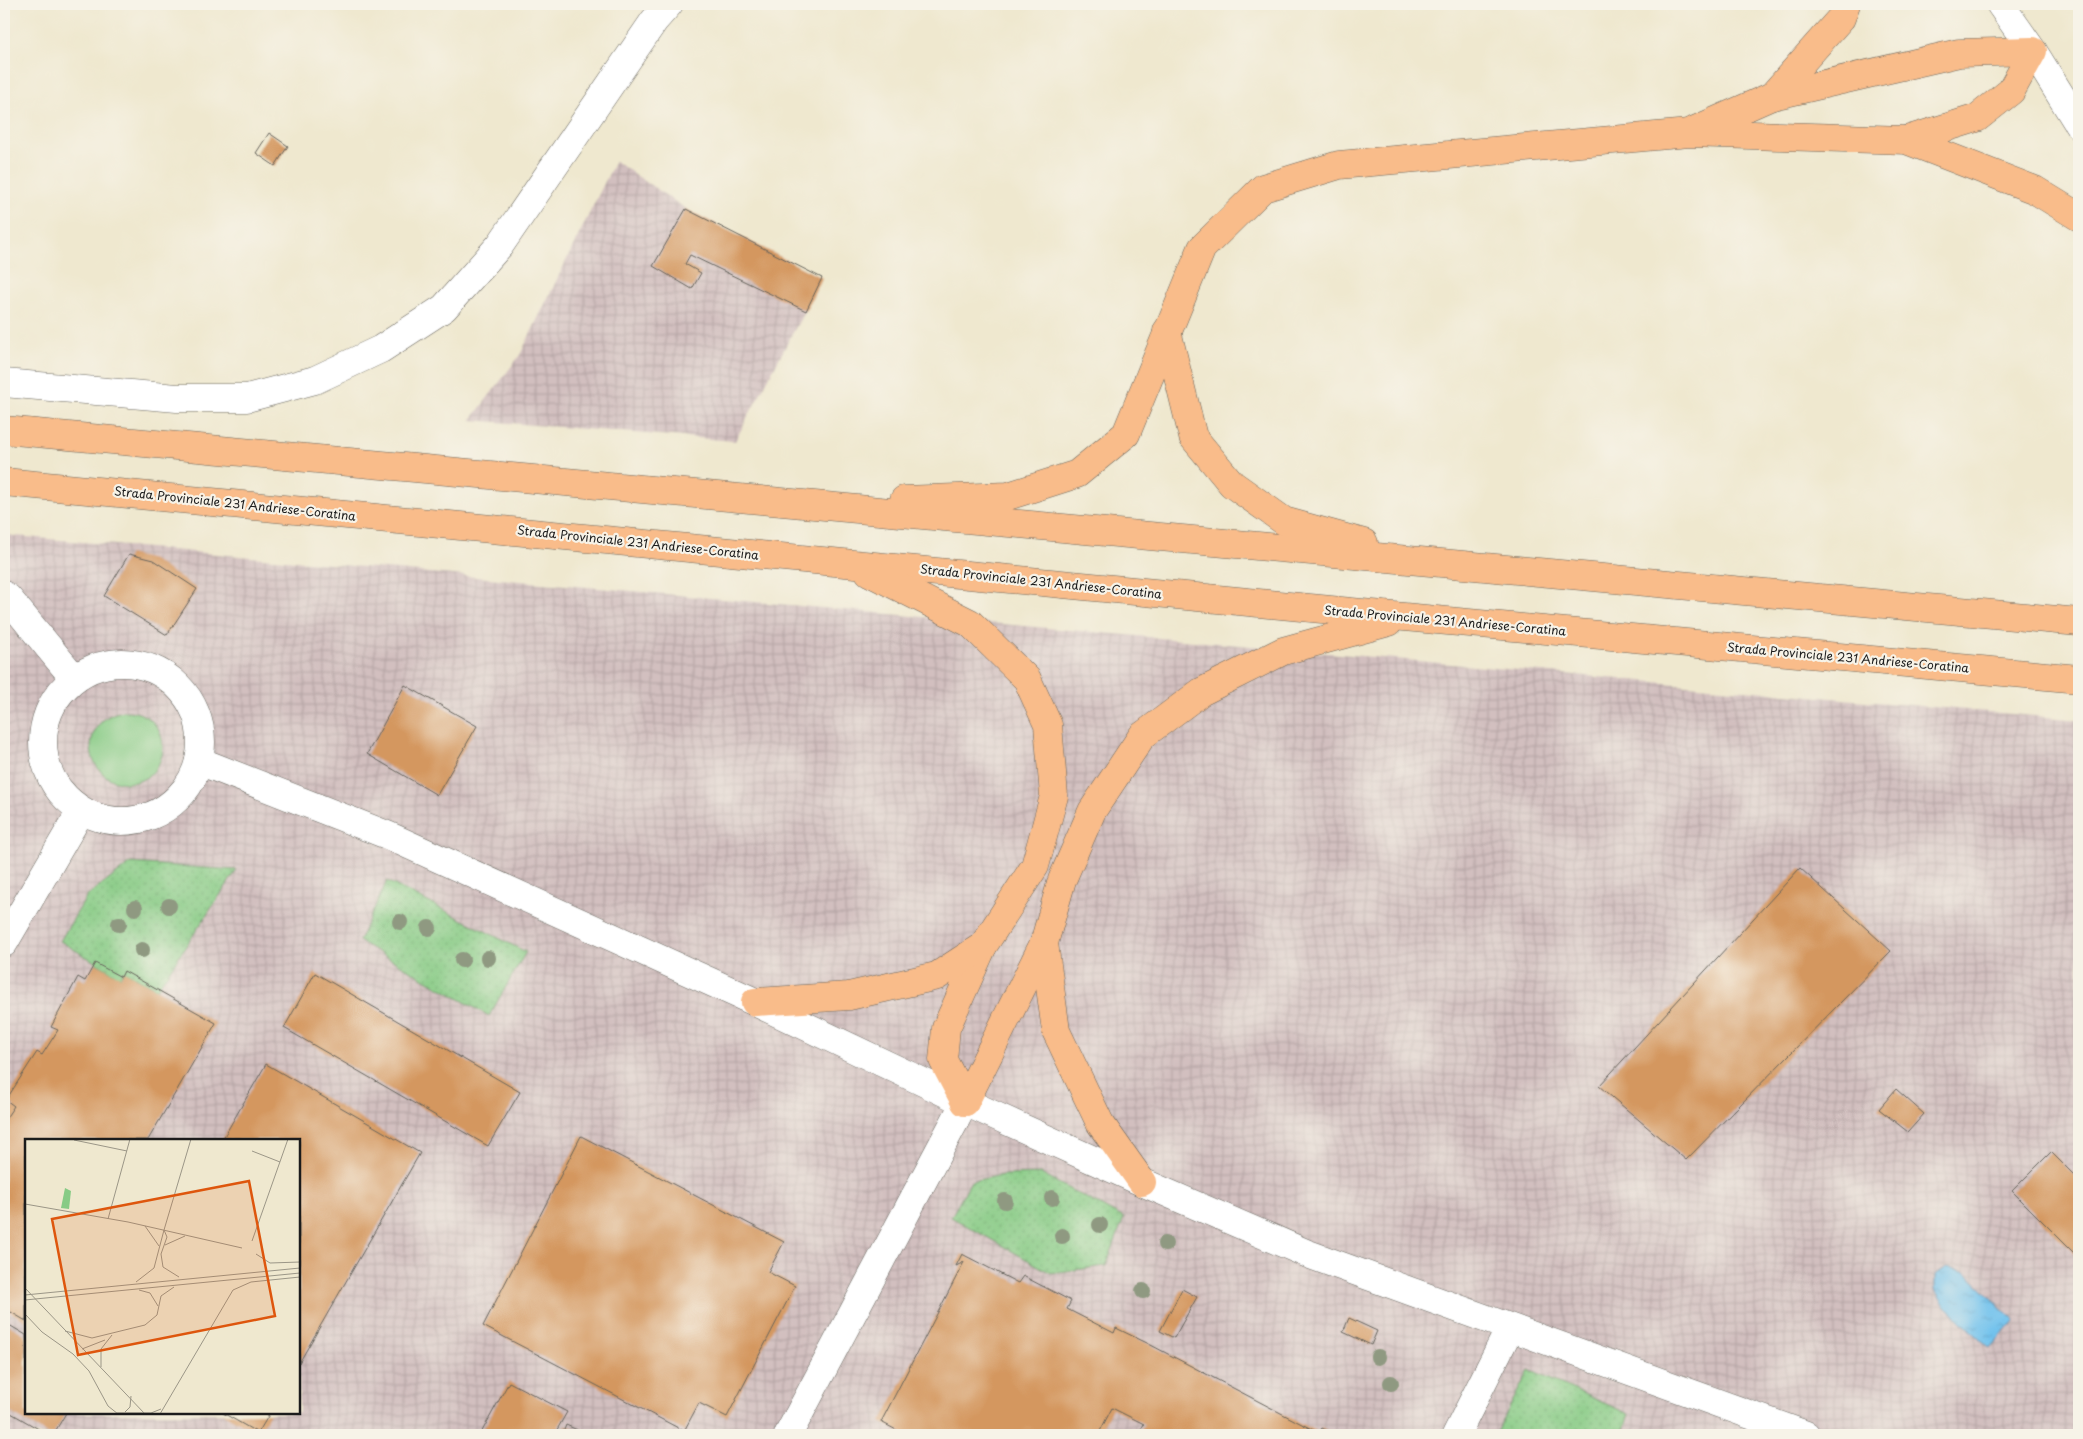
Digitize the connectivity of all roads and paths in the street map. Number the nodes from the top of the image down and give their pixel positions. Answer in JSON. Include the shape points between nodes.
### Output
{"nodes":[{"id":1,"x":669,"y":4,"type":"edge"},
{"id":2,"x":1846,"y":4,"type":"edge"},
{"id":3,"x":2000,"y":4,"type":"edge"},
{"id":4,"x":2033,"y":51,"type":"junction"},
{"id":5,"x":1772,"y":96,"type":"junction"},
{"id":6,"x":2079,"y":125,"type":"edge"},
{"id":7,"x":1688,"y":133,"type":"junction"},
{"id":8,"x":1906,"y":140,"type":"junction"},
{"id":9,"x":2079,"y":217,"type":"edge"},
{"id":10,"x":1167,"y":331,"type":"junction"},
{"id":11,"x":4,"y":383,"type":"edge"},
{"id":12,"x":4,"y":430,"type":"edge"},
{"id":13,"x":4,"y":482,"type":"edge"},
{"id":14,"x":785,"y":504,"type":"junction"},
{"id":15,"x":1438,"y":562,"type":"junction"},
{"id":16,"x":855,"y":564,"type":"junction"},
{"id":17,"x":4,"y":595,"type":"edge"},
{"id":18,"x":1404,"y":617,"type":"junction"},
{"id":19,"x":2079,"y":622,"type":"edge"},
{"id":20,"x":74,"y":678,"type":"junction"},
{"id":21,"x":2079,"y":680,"type":"edge"},
{"id":22,"x":199,"y":761,"type":"junction"},
{"id":23,"x":81,"y":811,"type":"junction"},
{"id":24,"x":1044,"y":942,"type":"junction"},
{"id":25,"x":4,"y":943,"type":"edge"},
{"id":26,"x":982,"y":946,"type":"junction"},
{"id":27,"x":755,"y":1002,"type":"junction"},
{"id":28,"x":965,"y":1102,"type":"junction"},
{"id":29,"x":1142,"y":1182,"type":"junction"},
{"id":30,"x":1510,"y":1328,"type":"junction"},
{"id":31,"x":788,"y":1435,"type":"edge"},
{"id":32,"x":1456,"y":1435,"type":"edge"},
{"id":33,"x":1806,"y":1435,"type":"edge"}],
"edges":[{"from":1,"to":11,"type":"street","via":[[654,21],[500,245],[444,308],[382,349],[315,380],[247,398],[177,398]]},
{"from":2,"to":5,"type":"highway","via":[[1841,18]]},
{"from":3,"to":4,"type":"street"},
{"from":4,"to":5,"type":"highway","via":[[1959,52]]},
{"from":4,"to":6,"type":"street"},
{"from":4,"to":8,"type":"highway","via":[[2011,90],[1978,118]]},
{"from":5,"to":7,"type":"highway"},
{"from":7,"to":8,"type":"highway"},
{"from":7,"to":10,"type":"highway","via":[[1339,166],[1263,188],[1202,248]]},
{"from":8,"to":9,"type":"highway","via":[[2035,190]]},
{"from":10,"to":14,"type":"highway","via":[[1126,434],[1077,474],[1008,496]]},
{"from":10,"to":15,"type":"highway","via":[[1193,437],[1232,484],[1284,522]]},
{"from":12,"to":14,"type":"highway"},
{"from":13,"to":16,"type":"highway","name":"Strada Provinciale 231 Andriese-Coratina"},
{"from":14,"to":15,"type":"highway"},
{"from":15,"to":19,"type":"highway"},
{"from":16,"to":18,"type":"highway","name":"Strada Provinciale 231 Andriese-Coratina"},
{"from":16,"to":26,"type":"highway","via":[[970,623],[1027,679],[1048,725],[1054,796],[1035,866]]},
{"from":17,"to":20,"type":"street"},
{"from":18,"to":21,"type":"highway","name":"Strada Provinciale 231 Andriese-Coratina"},
{"from":18,"to":24,"type":"highway","via":[[1283,651],[1201,692],[1142,736],[1092,811],[1062,880]]},
{"from":20,"to":22,"type":"street","via":[[99,666],[126,662],[154,669],[176,685],[193,707],[201,733]]},
{"from":20,"to":23,"type":"street","via":[[56,697],[44,721],[42,747],[47,772],[61,795]]},
{"from":22,"to":23,"type":"street","via":[[185,790],[153,816],[129,822],[104,820]]},
{"from":22,"to":27,"type":"street","via":[[387,835]]},
{"from":23,"to":25,"type":"street"},
{"from":24,"to":28,"type":"highway"},
{"from":24,"to":29,"type":"highway","via":[[1056,1031],[1100,1124]]},
{"from":26,"to":27,"type":"highway","via":[[937,976],[850,996]]},
{"from":26,"to":28,"type":"highway","via":[[946,1028],[943,1060]]},
{"from":27,"to":28,"type":"street"},
{"from":28,"to":29,"type":"street"},
{"from":28,"to":31,"type":"street"},
{"from":29,"to":30,"type":"street","via":[[1308,1254]]},
{"from":30,"to":32,"type":"street"},
{"from":30,"to":33,"type":"street"}]}
